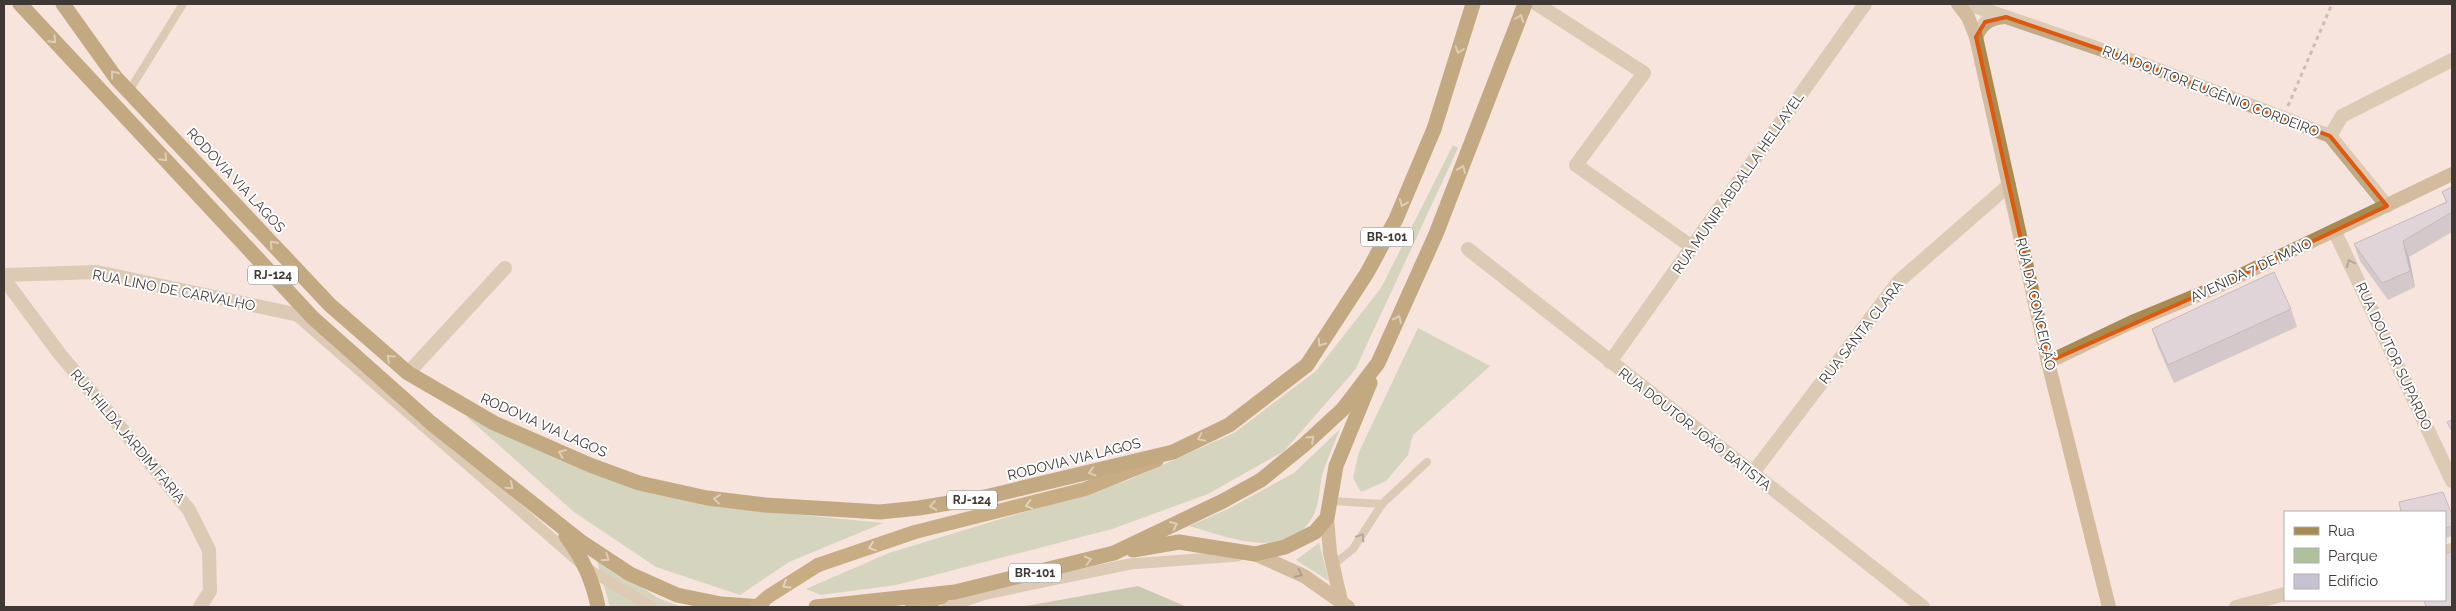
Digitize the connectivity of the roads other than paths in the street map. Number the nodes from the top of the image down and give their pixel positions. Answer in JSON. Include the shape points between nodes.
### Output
{"nodes":[{"id":1,"x":20,"y":4,"type":"edge"},
{"id":2,"x":63,"y":4,"type":"edge"},
{"id":3,"x":183,"y":4,"type":"edge"},
{"id":4,"x":1473,"y":4,"type":"edge"},
{"id":5,"x":1525,"y":4,"type":"edge"},
{"id":6,"x":1537,"y":4,"type":"edge"},
{"id":7,"x":1865,"y":4,"type":"edge"},
{"id":8,"x":1958,"y":4,"type":"edge"},
{"id":9,"x":1968,"y":4,"type":"edge"},
{"id":10,"x":2006,"y":17,"type":"junction"},
{"id":11,"x":1976,"y":37,"type":"junction"},
{"id":12,"x":2452,"y":60,"type":"edge"},
{"id":13,"x":129,"y":91,"type":"junction"},
{"id":14,"x":2330,"y":136,"type":"junction"},
{"id":15,"x":2452,"y":174,"type":"edge"},
{"id":16,"x":2009,"y":185,"type":"junction"},
{"id":17,"x":2387,"y":206,"type":"junction"},
{"id":18,"x":2335,"y":232,"type":"junction"},
{"id":19,"x":1692,"y":247,"type":"junction"},
{"id":20,"x":1468,"y":249,"type":"dead end"},
{"id":21,"x":505,"y":268,"type":"dead end"},
{"id":22,"x":4,"y":275,"type":"edge"},
{"id":23,"x":4,"y":279,"type":"edge"},
{"id":24,"x":296,"y":315,"type":"junction"},
{"id":25,"x":313,"y":318,"type":"junction"},
{"id":26,"x":1610,"y":362,"type":"junction"},
{"id":27,"x":2048,"y":362,"type":"junction"},
{"id":28,"x":1378,"y":363,"type":"junction"},
{"id":29,"x":408,"y":373,"type":"junction"},
{"id":30,"x":1173,"y":452,"type":"junction"},
{"id":31,"x":1427,"y":462,"type":"dead end"},
{"id":32,"x":1752,"y":474,"type":"junction"},
{"id":33,"x":2452,"y":481,"type":"edge"},
{"id":34,"x":1331,"y":501,"type":"junction"},
{"id":35,"x":1382,"y":504,"type":"junction"},
{"id":36,"x":1328,"y":518,"type":"junction"},
{"id":37,"x":552,"y":520,"type":"junction"},
{"id":38,"x":1114,"y":553,"type":"junction"},
{"id":39,"x":1255,"y":554,"type":"junction"},
{"id":40,"x":1334,"y":565,"type":"junction"},
{"id":41,"x":586,"y":568,"type":"junction"},
{"id":42,"x":955,"y":592,"type":"junction"},
{"id":43,"x":2284,"y":594,"type":"edge"},
{"id":44,"x":1345,"y":604,"type":"edge"},
{"id":45,"x":200,"y":607,"type":"edge"},
{"id":46,"x":598,"y":607,"type":"edge"},
{"id":47,"x":652,"y":607,"type":"edge"},
{"id":48,"x":756,"y":607,"type":"edge"},
{"id":49,"x":762,"y":607,"type":"edge"},
{"id":50,"x":816,"y":607,"type":"edge"},
{"id":51,"x":912,"y":607,"type":"edge"},
{"id":52,"x":947,"y":607,"type":"edge"},
{"id":53,"x":1923,"y":607,"type":"edge"},
{"id":54,"x":2109,"y":607,"type":"edge"},
{"id":55,"x":2236,"y":607,"type":"edge"}],
"edges":[{"from":1,"to":25,"type":"highway","number":"RJ-124","one_way":true},
{"from":13,"to":2,"type":"highway","name":"RODOVIA VIA LAGOS","number":"RJ-124","one_way":true,"via":[[99,56]]},
{"from":3,"to":13,"type":"lane"},
{"from":4,"to":30,"type":"highway","number":"BR-101","one_way":true,"via":[[1434,129],[1396,219],[1367,273],[1307,365],[1228,425]]},
{"from":28,"to":5,"type":"highway","number":"BR-101","one_way":true,"via":[[1436,234]]},
{"from":6,"to":19,"type":"street","via":[[1644,73],[1576,165]]},
{"from":7,"to":19,"type":"street","name":"RUA MUNIR ABDALLA HELLAYEL"},
{"from":8,"to":11,"type":"main road","name":"RUA DA CONCEIÇÃO","via":[[1968,17]]},
{"from":9,"to":10,"type":"street","name":"RUA DOUTOR EUGÊNIO CORDEIRO"},
{"from":10,"to":11,"type":"street","via":[[1995,17],[1985,22]]},
{"from":10,"to":14,"type":"street","name":"RUA DOUTOR EUGÊNIO CORDEIRO","via":[[2140,62]]},
{"from":11,"to":16,"type":"main road","name":"RUA DA CONCEIÇÃO"},
{"from":12,"to":14,"type":"street","via":[[2342,116]]},
{"from":29,"to":13,"type":"highway","name":"RODOVIA VIA LAGOS","number":"RJ-124","one_way":true,"via":[[330,305]]},
{"from":14,"to":17,"type":"street","name":"RUA DOUTOR EUGÊNIO CORDEIRO"},
{"from":15,"to":17,"type":"main road","name":"AVENIDA 7 DE MAIO"},
{"from":16,"to":27,"type":"main road","name":"RUA DA CONCEIÇÃO"},
{"from":16,"to":32,"type":"street","name":"RUA SANTA CLARA","via":[[1899,281]]},
{"from":17,"to":18,"type":"main road","name":"AVENIDA 7 DE MAIO"},
{"from":18,"to":27,"type":"main road","name":"AVENIDA 7 DE MAIO"},
{"from":33,"to":18,"type":"street","name":"RUA DOUTOR SUPARDO","one_way":true},
{"from":19,"to":26,"type":"street","name":"RUA MUNIR ABDALLA HELLAYEL"},
{"from":20,"to":26,"type":"street","name":"RUA DOUTOR JOÃO BATISTA"},
{"from":21,"to":29,"type":"street"},
{"from":22,"to":24,"type":"street","name":"RUA LINO DE CARVALHO","via":[[97,272]]},
{"from":23,"to":45,"type":"street","name":"RUA HILDA JARDIM FARIA","via":[[59,353],[189,510],[209,550],[210,591]]},
{"from":24,"to":25,"type":"street","name":"RUA LINO DE CARVALHO"},
{"from":24,"to":41,"type":"street"},
{"from":25,"to":37,"type":"highway","number":"RJ-124","one_way":true,"via":[[431,422]]},
{"from":26,"to":32,"type":"street","name":"RUA DOUTOR JOÃO BATISTA"},
{"from":27,"to":54,"type":"main road","name":"RUA DA CONCEIÇÃO"},
{"from":28,"to":34,"type":"highway","via":[[1336,466]]},
{"from":38,"to":28,"type":"highway","number":"BR-101","one_way":true,"via":[[1260,480],[1343,409]]},
{"from":30,"to":29,"type":"highway","name":"RODOVIA VIA LAGOS","number":"RJ-124","one_way":true,"via":[[985,497],[918,508],[880,512],[765,505],[707,498],[639,483],[590,466],[494,423]]},
{"from":30,"to":48,"type":"highway","number":"BR-101","one_way":true,"bridge":true,"via":[[1084,489],[915,532],[818,565]]},
{"from":31,"to":35,"type":"lane"},
{"from":32,"to":53,"type":"street","name":"RUA DOUTOR JOÃO BATISTA"},
{"from":34,"to":35,"type":"lane"},
{"from":34,"to":36,"type":"highway"},
{"from":40,"to":35,"type":"lane","one_way":true,"via":[[1353,549]]},
{"from":36,"to":39,"type":"highway","via":[[1315,532],[1301,540]]},
{"from":36,"to":40,"type":"main road"},
{"from":37,"to":41,"type":"highway","number":"RJ-124","via":[[577,550]]},
{"from":37,"to":49,"type":"highway","number":"RJ-124","one_way":true,"via":[[630,574],[677,596]]},
{"from":38,"to":39,"type":"highway","via":[[1179,542]]},
{"from":42,"to":38,"type":"highway","number":"BR-101","one_way":true},
{"from":39,"to":44,"type":"main road","one_way":true,"via":[[1304,576]]},
{"from":39,"to":52,"type":"street","via":[[1130,564],[986,594]]},
{"from":40,"to":44,"type":"main road"},
{"from":41,"to":46,"type":"highway","number":"RJ-124"},
{"from":41,"to":47,"type":"street"},
{"from":42,"to":50,"type":"highway"},
{"from":42,"to":51,"type":"highway","number":"BR-101"},
{"from":43,"to":55,"type":"street"}]}
